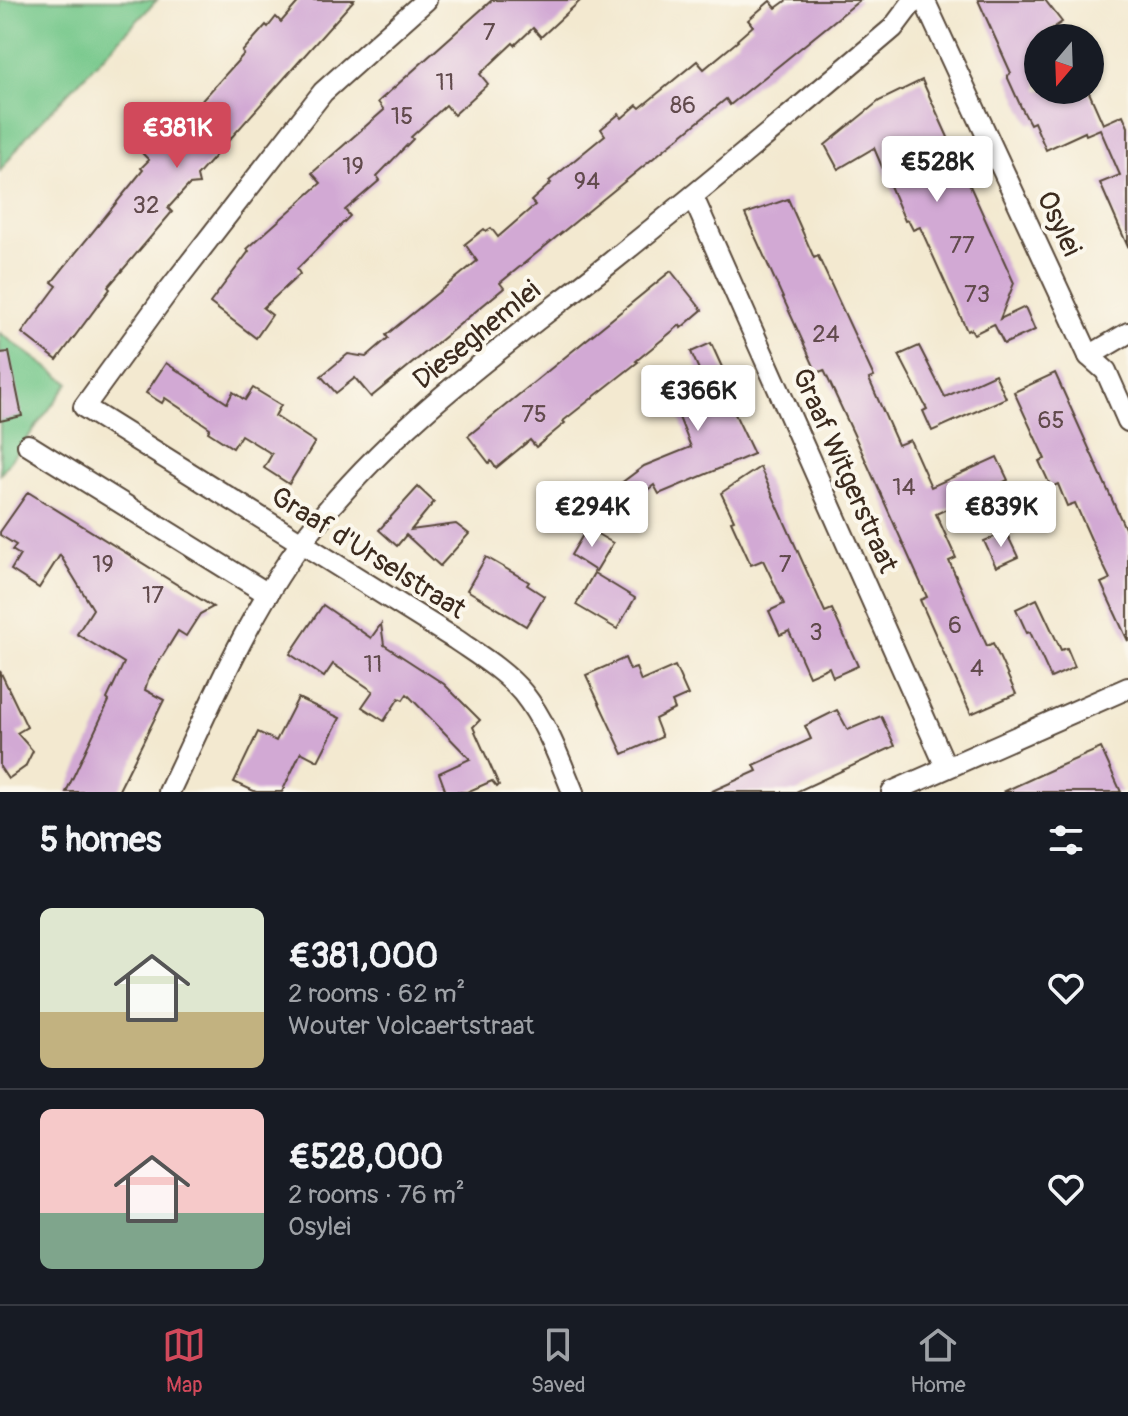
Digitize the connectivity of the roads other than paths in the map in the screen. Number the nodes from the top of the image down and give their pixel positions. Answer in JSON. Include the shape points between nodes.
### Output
{"nodes":[{"id":1,"x":426,"y":0,"type":"edge"},
{"id":2,"x":914,"y":0,"type":"edge"},
{"id":3,"x":924,"y":0,"type":"edge"},
{"id":4,"x":693,"y":197,"type":"junction"},
{"id":5,"x":1128,"y":333,"type":"edge"},
{"id":6,"x":1089,"y":356,"type":"junction"},
{"id":7,"x":1128,"y":421,"type":"edge"},
{"id":8,"x":28,"y":445,"type":"dead end"},
{"id":9,"x":302,"y":542,"type":"junction"},
{"id":10,"x":268,"y":594,"type":"junction"},
{"id":11,"x":1128,"y":688,"type":"edge"},
{"id":12,"x":946,"y":767,"type":"junction"},
{"id":13,"x":169,"y":792,"type":"edge"},
{"id":14,"x":573,"y":792,"type":"edge"},
{"id":15,"x":892,"y":792,"type":"edge"}],
"edges":[{"from":1,"to":9,"type":"street","name":"Graaf d'Urselstraat","via":[[323,92],[84,407]]},
{"from":2,"to":4,"type":"street","name":"Dieseghemlei","via":[[893,28]]},
{"from":3,"to":6,"type":"street","name":"Osylei"},
{"from":4,"to":9,"type":"street","name":"Dieseghemlei","via":[[417,417]]},
{"from":4,"to":12,"type":"street","name":"Graaf Witgerstraat"},
{"from":5,"to":6,"type":"street"},
{"from":6,"to":7,"type":"street","name":"Osylei","via":[[1106,371]]},
{"from":8,"to":10,"type":"street"},
{"from":9,"to":10,"type":"street","name":"Dieseghemlei"},
{"from":9,"to":14,"type":"street","name":"Graaf d'Urselstraat","via":[[455,639],[522,692]]},
{"from":10,"to":13,"type":"street","name":"Dieseghemlei"},
{"from":11,"to":12,"type":"street"},
{"from":12,"to":15,"type":"street"}]}
